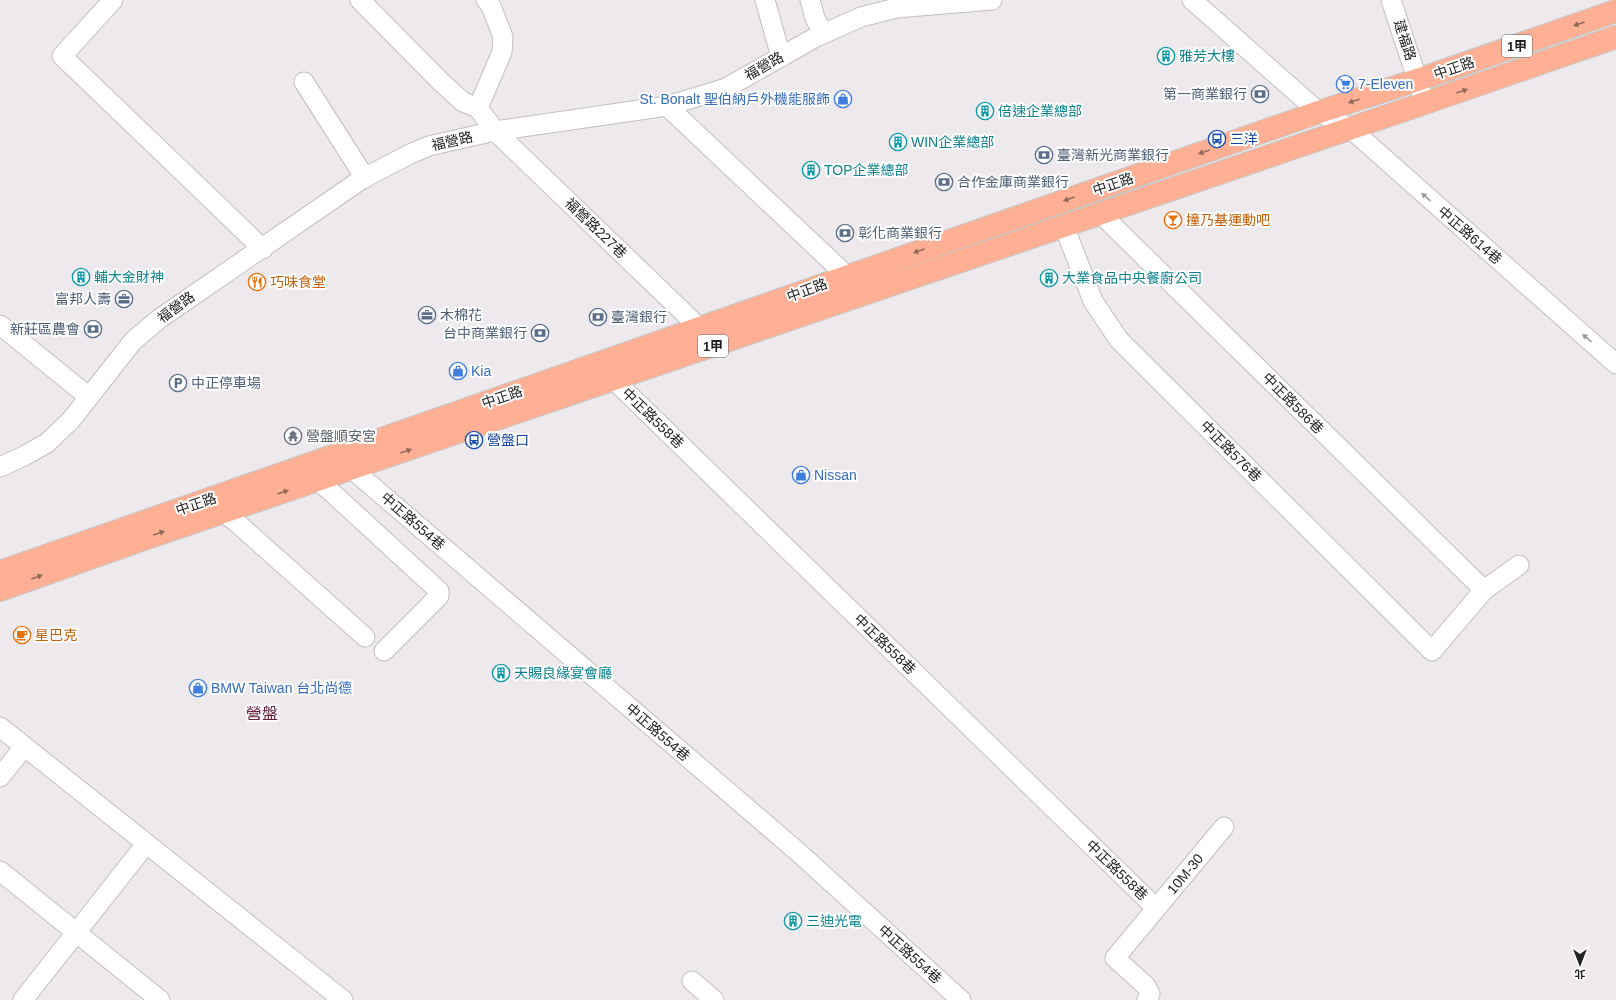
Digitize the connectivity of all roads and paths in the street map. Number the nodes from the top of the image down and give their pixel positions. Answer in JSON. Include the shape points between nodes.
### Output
{"nodes":[{"id":1,"x":113,"y":0,"type":"edge"},
{"id":2,"x":360,"y":0,"type":"edge"},
{"id":3,"x":486,"y":0,"type":"edge"},
{"id":4,"x":765,"y":0,"type":"edge"},
{"id":5,"x":810,"y":0,"type":"edge"},
{"id":6,"x":992,"y":0,"type":"edge"},
{"id":7,"x":1192,"y":0,"type":"edge"},
{"id":8,"x":1391,"y":0,"type":"edge"},
{"id":9,"x":1616,"y":11,"type":"edge"},
{"id":10,"x":823,"y":33,"type":"junction"},
{"id":11,"x":1616,"y":37,"type":"edge"},
{"id":12,"x":781,"y":56,"type":"junction"},
{"id":13,"x":1418,"y":80,"type":"junction"},
{"id":14,"x":304,"y":82,"type":"dead end"},
{"id":15,"x":1426,"y":103,"type":"junction"},
{"id":16,"x":667,"y":106,"type":"junction"},
{"id":17,"x":478,"y":108,"type":"junction"},
{"id":18,"x":1319,"y":112,"type":"junction"},
{"id":19,"x":1351,"y":129,"type":"junction"},
{"id":20,"x":495,"y":131,"type":"junction"},
{"id":21,"x":365,"y":178,"type":"junction"},
{"id":22,"x":1105,"y":212,"type":"junction"},
{"id":23,"x":1064,"y":226,"type":"junction"},
{"id":24,"x":262,"y":249,"type":"junction"},
{"id":25,"x":847,"y":276,"type":"junction"},
{"id":26,"x":0,"y":325,"type":"edge"},
{"id":27,"x":700,"y":328,"type":"junction"},
{"id":28,"x":716,"y":345,"type":"junction"},
{"id":29,"x":1616,"y":364,"type":"edge"},
{"id":30,"x":614,"y":380,"type":"junction"},
{"id":31,"x":89,"y":397,"type":"junction"},
{"id":32,"x":0,"y":467,"type":"edge"},
{"id":33,"x":352,"y":469,"type":"junction"},
{"id":34,"x":317,"y":481,"type":"junction"},
{"id":35,"x":222,"y":512,"type":"junction"},
{"id":36,"x":1519,"y":564,"type":"dead end"},
{"id":37,"x":0,"y":572,"type":"edge"},
{"id":38,"x":0,"y":590,"type":"edge"},
{"id":39,"x":1484,"y":590,"type":"junction"},
{"id":40,"x":364,"y":637,"type":"dead end"},
{"id":41,"x":384,"y":651,"type":"dead end"},
{"id":42,"x":0,"y":728,"type":"edge"},
{"id":43,"x":24,"y":746,"type":"junction"},
{"id":44,"x":0,"y":777,"type":"edge"},
{"id":45,"x":1224,"y":828,"type":"dead end"},
{"id":46,"x":146,"y":844,"type":"junction"},
{"id":47,"x":0,"y":871,"type":"edge"},
{"id":48,"x":1156,"y":908,"type":"junction"},
{"id":49,"x":76,"y":932,"type":"junction"},
{"id":50,"x":692,"y":981,"type":"dead end"},
{"id":51,"x":23,"y":1000,"type":"edge"},
{"id":52,"x":160,"y":1000,"type":"edge"},
{"id":53,"x":343,"y":1000,"type":"edge"},
{"id":54,"x":714,"y":1000,"type":"edge"},
{"id":55,"x":961,"y":1000,"type":"edge"},
{"id":56,"x":1147,"y":1000,"type":"edge"}],
"edges":[{"from":1,"to":24,"type":"street","via":[[62,56]]},
{"from":2,"to":17,"type":"street","name":"福營路227巷","via":[[463,102]]},
{"from":3,"to":17,"type":"street","via":[[491,6],[503,37],[502,52]]},
{"from":4,"to":12,"type":"street"},
{"from":5,"to":10,"type":"street"},
{"from":6,"to":10,"type":"street","name":"福營路","via":[[896,8],[861,17]]},
{"from":7,"to":18,"type":"street","name":"中正路614巷"},
{"from":8,"to":13,"type":"street","name":"建福路"},
{"from":9,"to":13,"type":"main road","name":"中正路","number":"1甲","one_way":true},
{"from":10,"to":12,"type":"street","name":"福營路"},
{"from":15,"to":11,"type":"main road","name":"中正路","number":"1甲","one_way":true},
{"from":12,"to":16,"type":"street","name":"福營路","via":[[726,88]]},
{"from":13,"to":15,"type":"street","name":"建福路"},
{"from":13,"to":18,"type":"main road","name":"中正路","number":"1甲","one_way":true},
{"from":14,"to":21,"type":"street"},
{"from":15,"to":19,"type":"main road","name":"中正路","number":"1甲"},
{"from":16,"to":20,"type":"street","name":"福營路"},
{"from":16,"to":25,"type":"street"},
{"from":17,"to":20,"type":"street","name":"福營路227巷"},
{"from":18,"to":19,"type":"street","name":"中正路614巷"},
{"from":18,"to":25,"type":"main road","name":"中正路","number":"1甲","one_way":true},
{"from":19,"to":22,"type":"main road","name":"中正路","number":"1甲"},
{"from":29,"to":19,"type":"street","name":"中正路614巷","one_way":true},
{"from":20,"to":21,"type":"street","name":"福營路","via":[[429,146]]},
{"from":20,"to":27,"type":"street","name":"福營路227巷"},
{"from":21,"to":24,"type":"street","name":"福營路"},
{"from":22,"to":23,"type":"main road","name":"中正路","number":"1甲"},
{"from":22,"to":39,"type":"street","name":"中正路586巷","via":[[1109,222]]},
{"from":23,"to":28,"type":"main road","name":"中正路","number":"1甲"},
{"from":23,"to":39,"type":"street","name":"中正路576巷","via":[[1093,301],[1119,340],[1432,651]]},
{"from":24,"to":31,"type":"street","name":"福營路","via":[[177,306],[133,341]]},
{"from":25,"to":27,"type":"main road","name":"中正路","number":"1甲"},
{"from":26,"to":31,"type":"street"},
{"from":27,"to":28,"type":"street","name":"福營路227巷"},
{"from":27,"to":37,"type":"main road","name":"中正路","number":"1甲"},
{"from":28,"to":30,"type":"main road","name":"中正路","number":"1甲"},
{"from":33,"to":30,"type":"main road","name":"中正路","number":"1甲","one_way":true},
{"from":30,"to":48,"type":"street","name":"中正路558巷"},
{"from":31,"to":32,"type":"street","name":"福營路","via":[[71,420],[47,443]]},
{"from":33,"to":34,"type":"main road","name":"中正路","number":"1甲"},
{"from":33,"to":55,"type":"street","name":"中正路554巷","via":[[798,852]]},
{"from":35,"to":34,"type":"main road","name":"中正路","number":"1甲","one_way":true},
{"from":34,"to":41,"type":"street","via":[[439,591],[439,596]]},
{"from":38,"to":35,"type":"main road","name":"中正路","number":"1甲","one_way":true},
{"from":35,"to":40,"type":"street"},
{"from":36,"to":39,"type":"street"},
{"from":42,"to":43,"type":"street"},
{"from":43,"to":44,"type":"street"},
{"from":43,"to":46,"type":"street"},
{"from":45,"to":48,"type":"street","name":"10M-30"},
{"from":46,"to":49,"type":"street"},
{"from":46,"to":53,"type":"street"},
{"from":47,"to":49,"type":"street"},
{"from":48,"to":56,"type":"street","name":"10M-30","via":[[1115,958],[1146,986],[1150,994]]},
{"from":49,"to":51,"type":"street"},
{"from":49,"to":52,"type":"street"},
{"from":50,"to":54,"type":"street"}]}
